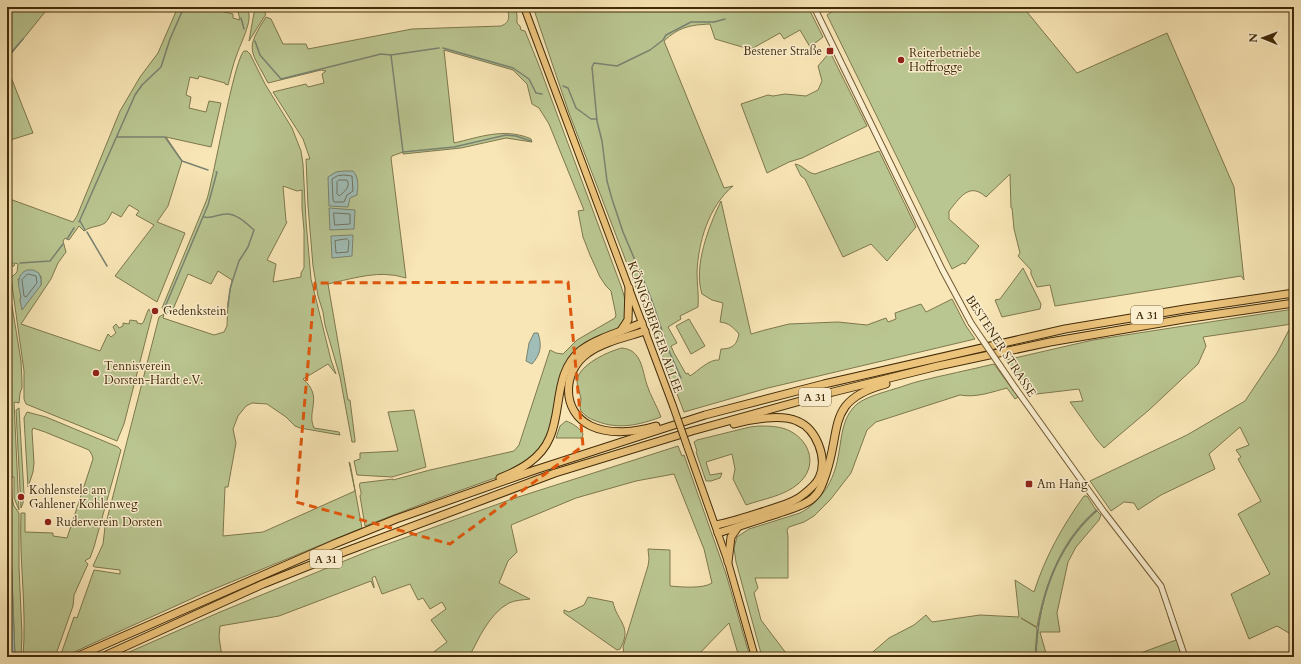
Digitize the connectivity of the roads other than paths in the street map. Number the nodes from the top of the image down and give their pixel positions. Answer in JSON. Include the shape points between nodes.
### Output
{"nodes":[{"id":1,"x":524,"y":7,"type":"edge"},
{"id":2,"x":814,"y":7,"type":"edge"},
{"id":3,"x":629,"y":288,"type":"junction"},
{"id":4,"x":1294,"y":294,"type":"edge"},
{"id":5,"x":1294,"y":303,"type":"edge"},
{"id":6,"x":642,"y":323,"type":"junction"},
{"id":7,"x":645,"y":331,"type":"junction"},
{"id":8,"x":620,"y":332,"type":"junction"},
{"id":9,"x":938,"y":366,"type":"junction"},
{"id":10,"x":705,"y":415,"type":"junction"},
{"id":11,"x":692,"y":431,"type":"junction"},
{"id":12,"x":441,"y":503,"type":"junction"},
{"id":13,"x":740,"y":526,"type":"junction"},
{"id":14,"x":717,"y":529,"type":"junction"},
{"id":15,"x":728,"y":562,"type":"junction"},
{"id":16,"x":76,"y":657,"type":"edge"},
{"id":17,"x":102,"y":657,"type":"edge"},
{"id":18,"x":755,"y":657,"type":"edge"},
{"id":19,"x":1185,"y":657,"type":"edge"}],
"edges":[{"from":1,"to":3,"type":"main road","name":"KÖNIGSBERGER ALLEE"},
{"from":2,"to":19,"type":"street","name":"BESTENER STRASSE","bridge":true,"via":[[971,323],[1104,512],[1161,586]]},
{"from":3,"to":6,"type":"main road","name":"KÖNIGSBERGER ALLEE"},
{"from":3,"to":8,"type":"highway","via":[[628,320]]},
{"from":4,"to":10,"type":"highway","number":"A 31","via":[[1065,329],[824,384]]},
{"from":5,"to":9,"type":"highway","number":"A 31","via":[[1050,342]]},
{"from":6,"to":7,"type":"main road","name":"KÖNIGSBERGER ALLEE"},
{"from":6,"to":8,"type":"highway"},
{"from":7,"to":10,"type":"highway","via":[[595,349],[575,365],[569,380],[568,394],[579,417],[589,425],[605,431],[627,432]]},
{"from":7,"to":14,"type":"main road","name":"KÖNIGSBERGER ALLEE","bridge":true},
{"from":8,"to":12,"type":"highway","via":[[581,350],[570,362],[563,377],[550,438],[534,460],[513,472]]},
{"from":9,"to":11,"type":"highway","number":"A 31"},
{"from":9,"to":13,"type":"highway","via":[[929,372],[871,388],[855,396],[845,405],[840,415],[829,465],[818,492],[812,499]]},
{"from":10,"to":12,"type":"highway","number":"A 31"},
{"from":11,"to":14,"type":"highway","via":[[701,433],[740,422],[786,418],[806,426],[818,444],[822,458],[818,479],[804,494],[792,502]]},
{"from":11,"to":17,"type":"highway","number":"A 31","via":[[555,473],[343,552],[263,584]]},
{"from":12,"to":16,"type":"highway","number":"A 31","via":[[334,544]]},
{"from":13,"to":14,"type":"highway"},
{"from":13,"to":15,"type":"highway","via":[[731,537]]},
{"from":14,"to":15,"type":"main road","name":"KÖNIGSBERGER ALLEE"},
{"from":15,"to":18,"type":"main road","name":"KÖNIGSBERGER ALLEE"}]}
